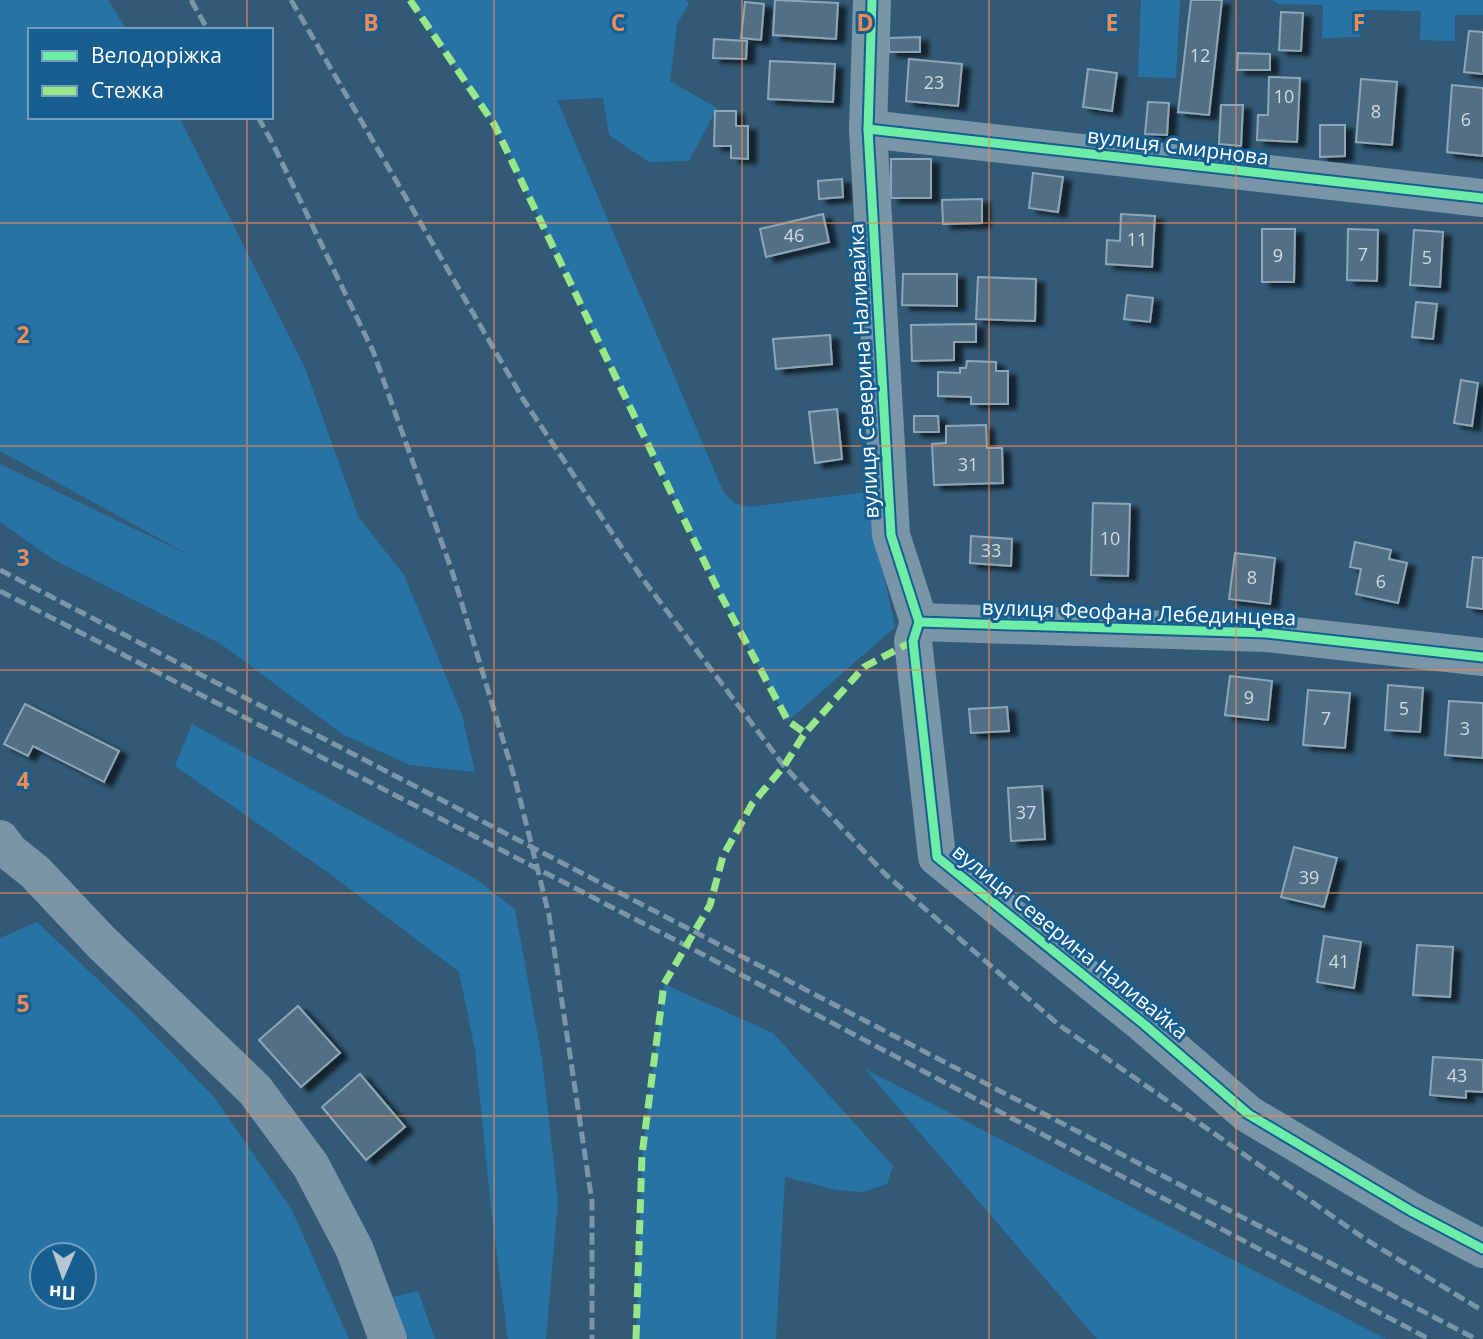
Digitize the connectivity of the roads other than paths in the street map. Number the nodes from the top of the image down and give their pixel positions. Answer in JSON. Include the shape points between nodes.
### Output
{"nodes":[{"id":1,"x":872,"y":0,"type":"edge"},
{"id":2,"x":868,"y":129,"type":"junction"},
{"id":3,"x":1483,"y":198,"type":"edge"},
{"id":4,"x":919,"y":622,"type":"junction"},
{"id":5,"x":1483,"y":657,"type":"edge"},
{"id":6,"x":0,"y":839,"type":"edge"},
{"id":7,"x":1483,"y":1249,"type":"edge"},
{"id":8,"x":387,"y":1339,"type":"edge"}],
"edges":[{"from":1,"to":2,"type":"street","name":"вулиця Северина Наливайка"},
{"from":2,"to":3,"type":"street","name":"вулиця Смирнова"},
{"from":2,"to":4,"type":"street","name":"вулиця Северина Наливайка","via":[[891,535]]},
{"from":4,"to":5,"type":"street","name":"вулиця Феофана Лебединцева","via":[[1266,633]]},
{"from":4,"to":7,"type":"street","name":"вулиця Северина Наливайка","via":[[913,641],[937,857],[1248,1114]]},
{"from":6,"to":8,"type":"street","via":[[255,1090],[311,1166],[354,1248]]}]}
